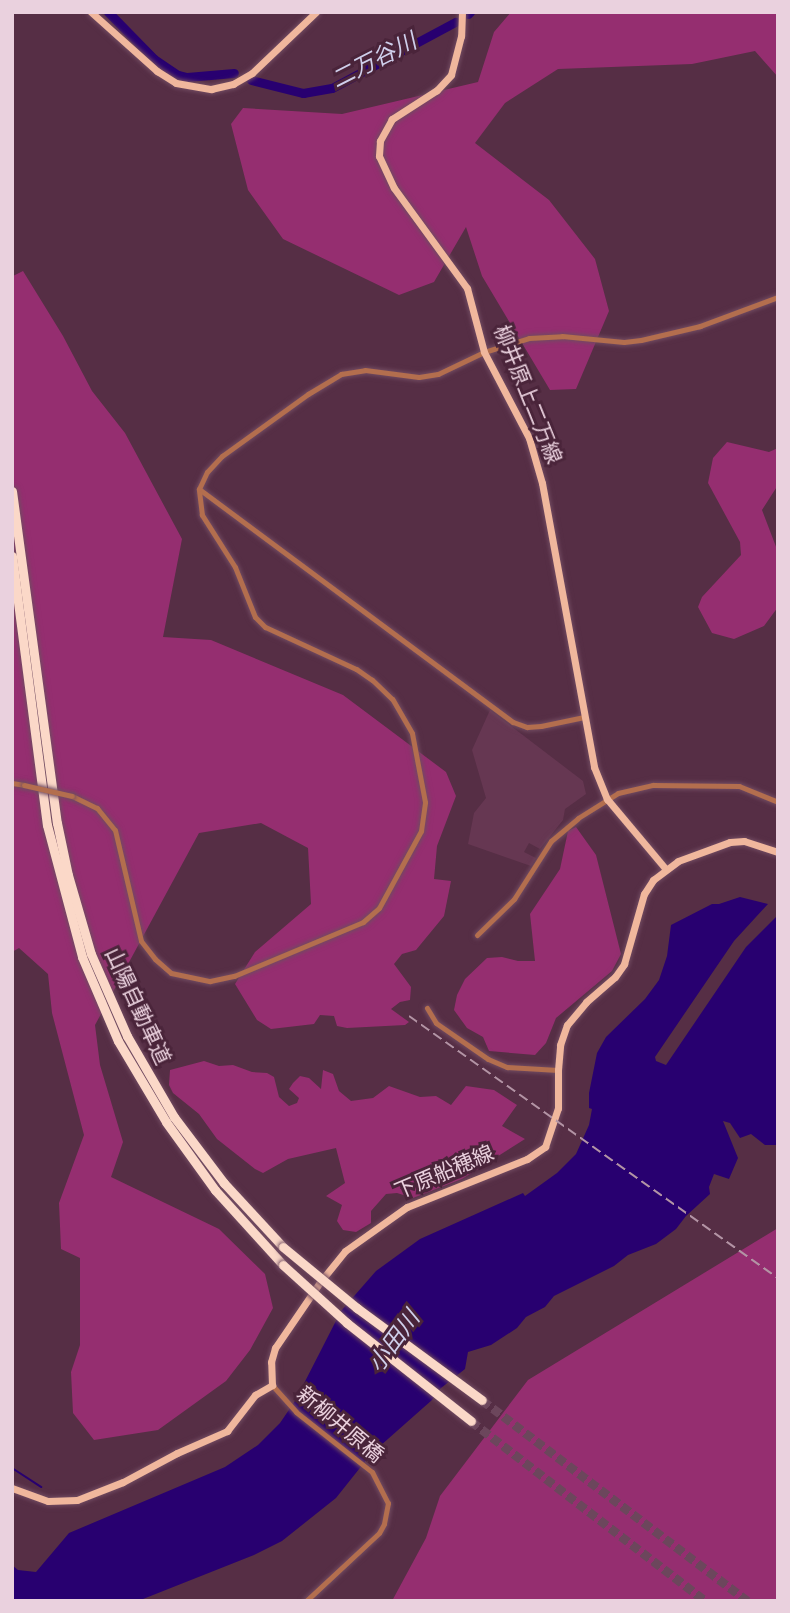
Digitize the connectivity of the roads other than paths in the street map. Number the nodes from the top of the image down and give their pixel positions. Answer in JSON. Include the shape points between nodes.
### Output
{"nodes":[{"id":1,"x":91,"y":12,"type":"edge"},
{"id":2,"x":316,"y":12,"type":"edge"},
{"id":3,"x":462,"y":12,"type":"edge"},
{"id":4,"x":778,"y":297,"type":"edge"},
{"id":5,"x":484,"y":352,"type":"junction"},
{"id":6,"x":199,"y":489,"type":"junction"},
{"id":7,"x":12,"y":491,"type":"edge"},
{"id":8,"x":12,"y":556,"type":"edge"},
{"id":9,"x":584,"y":716,"type":"junction"},
{"id":10,"x":12,"y":783,"type":"edge"},
{"id":11,"x":607,"y":799,"type":"junction"},
{"id":12,"x":778,"y":803,"type":"edge"},
{"id":13,"x":778,"y":852,"type":"edge"},
{"id":14,"x":665,"y":868,"type":"junction"},
{"id":15,"x":477,"y":934,"type":"dead end"},
{"id":16,"x":427,"y":1008,"type":"dead end"},
{"id":17,"x":558,"y":1070,"type":"junction"},
{"id":18,"x":274,"y":1388,"type":"junction"},
{"id":19,"x":482,"y":1400,"type":"tunnel mouth"},
{"id":20,"x":471,"y":1421,"type":"tunnel mouth"},
{"id":21,"x":12,"y":1488,"type":"edge"},
{"id":22,"x":306,"y":1601,"type":"edge"}],
"edges":[{"from":1,"to":2,"type":"main road","via":[[157,71],[176,83],[211,89],[252,73]]},
{"from":3,"to":5,"type":"main road","name":"柳井原上二万線","via":[[451,75],[437,90],[392,119],[380,141],[379,156],[394,188],[467,288]]},
{"from":4,"to":5,"type":"street","via":[[701,326],[641,340],[546,336],[516,340]]},
{"from":5,"to":6,"type":"street","via":[[452,370],[425,377],[365,370],[328,380],[222,456],[206,472]]},
{"from":5,"to":9,"type":"main road","name":"柳井原上二万線","via":[[537,460]]},
{"from":6,"to":9,"type":"street","via":[[513,722],[541,726]]},
{"from":6,"to":10,"type":"street","bridge":true,"via":[[202,515],[239,574],[255,617],[276,632],[356,669],[392,699],[412,733],[425,815],[414,846],[372,914],[341,934],[221,980],[180,975],[155,959],[141,941],[115,830],[97,808],[72,796]]},
{"from":7,"to":19,"type":"highway","name":"山陽自動車道","bridge":true,"via":[[68,875],[92,954],[127,1037],[174,1117],[224,1183],[283,1247]]},
{"from":8,"to":20,"type":"highway","name":"山陽自動車道","bridge":true,"via":[[47,825],[82,957],[109,1022],[151,1100],[215,1190],[283,1265],[347,1323]]},
{"from":9,"to":11,"type":"main road","name":"柳井原上二万線","via":[[594,767]]},
{"from":11,"to":12,"type":"street","via":[[633,787],[739,786]]},
{"from":11,"to":14,"type":"main road","name":"柳井原上二万線"},
{"from":11,"to":15,"type":"street","via":[[551,841],[514,900]]},
{"from":13,"to":14,"type":"main road","name":"下原船穂線","via":[[744,841],[730,842]]},
{"from":14,"to":17,"type":"main road","name":"下原船穂線","via":[[644,894],[624,964],[568,1025]]},
{"from":16,"to":17,"type":"street","via":[[436,1023],[488,1059],[506,1067]]},
{"from":17,"to":18,"type":"main road","name":"下原船穂線","via":[[558,1108],[545,1147],[527,1159],[407,1207],[345,1251],[275,1348],[271,1362]]},
{"from":18,"to":21,"type":"main road","via":[[255,1395],[235,1424],[218,1437],[102,1491],[57,1501]]},
{"from":18,"to":22,"type":"street","name":"新柳井原橋","via":[[296,1412],[361,1462],[388,1503],[379,1534]]}]}
